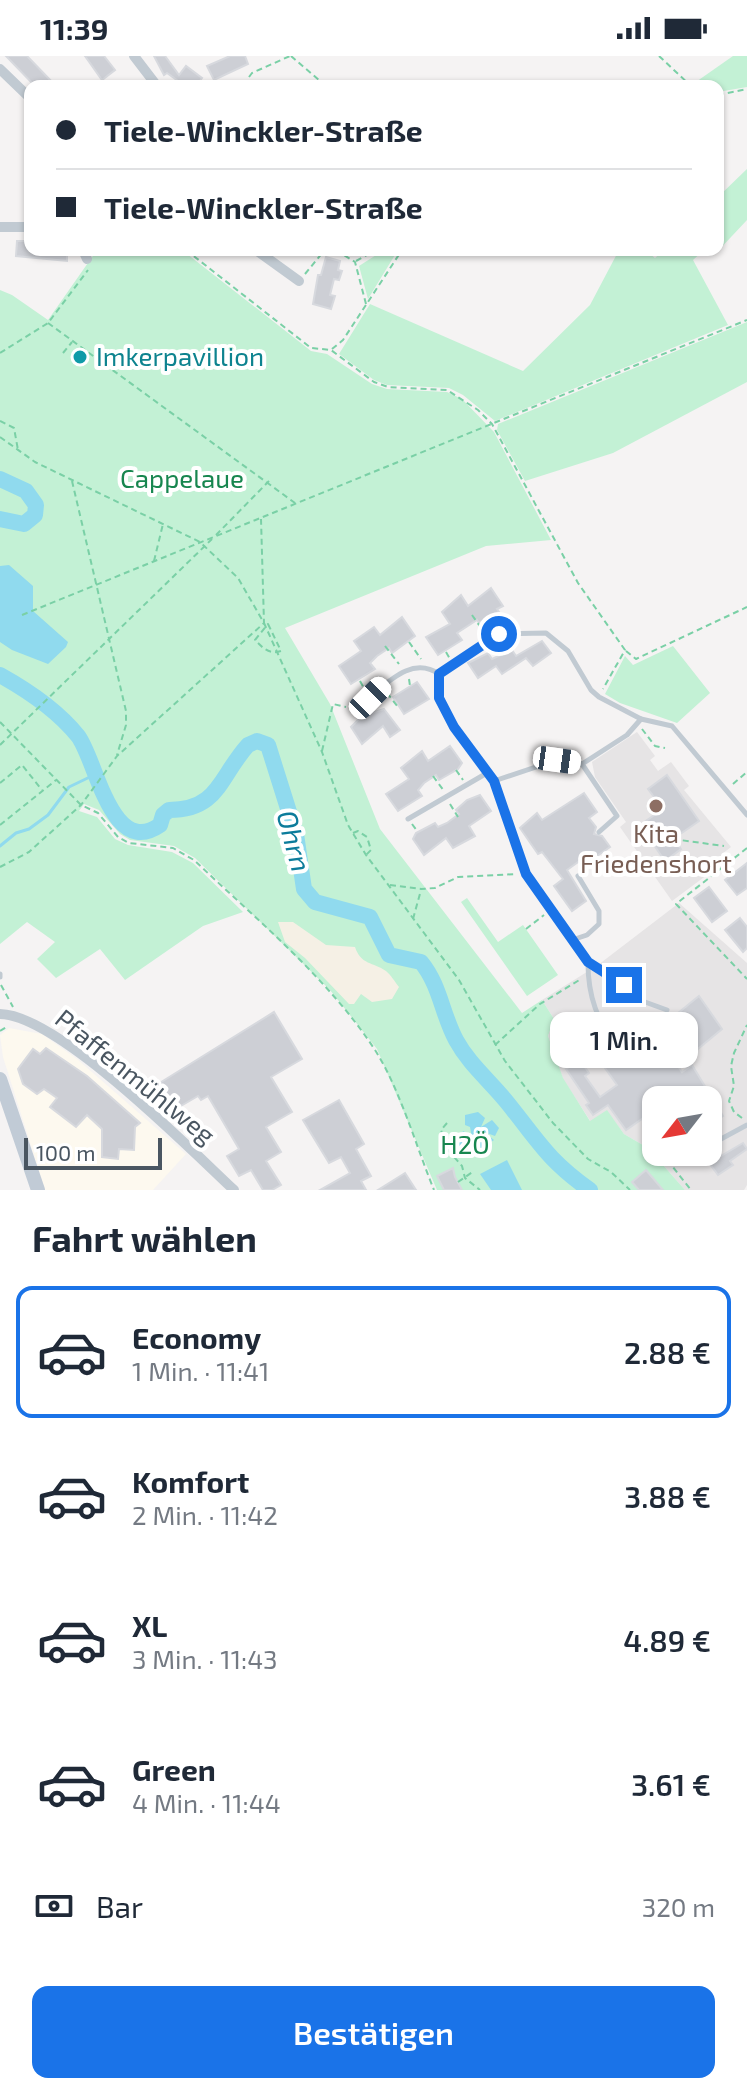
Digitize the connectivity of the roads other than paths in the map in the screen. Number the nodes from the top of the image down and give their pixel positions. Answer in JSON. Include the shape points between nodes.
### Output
{"nodes":[{"id":1,"x":134,"y":56,"type":"edge"},
{"id":2,"x":0,"y":69,"type":"edge"},
{"id":3,"x":152,"y":80,"type":"edge"},
{"id":4,"x":24,"y":92,"type":"edge"},
{"id":5,"x":0,"y":227,"type":"edge"},
{"id":6,"x":24,"y":227,"type":"edge"},
{"id":7,"x":264,"y":256,"type":"edge"},
{"id":8,"x":299,"y":281,"type":"road end"},
{"id":9,"x":439,"y":674,"type":"junction"},
{"id":10,"x":354,"y":708,"type":"road end"},
{"id":11,"x":639,"y":721,"type":"junction"},
{"id":12,"x":582,"y":764,"type":"junction"},
{"id":13,"x":487,"y":773,"type":"junction"},
{"id":14,"x":494,"y":781,"type":"junction"},
{"id":15,"x":747,"y":815,"type":"edge"},
{"id":16,"x":408,"y":819,"type":"road end"},
{"id":17,"x":599,"y":832,"type":"dead end"},
{"id":18,"x":578,"y":876,"type":"dead end"},
{"id":19,"x":572,"y":940,"type":"junction"},
{"id":20,"x":588,"y":962,"type":"junction"},
{"id":21,"x":667,"y":1010,"type":"dead end"},
{"id":22,"x":0,"y":1014,"type":"edge"},
{"id":23,"x":618,"y":1048,"type":"dead end"},
{"id":24,"x":0,"y":1079,"type":"edge"},
{"id":25,"x":747,"y":1123,"type":"edge"},
{"id":26,"x":722,"y":1138,"type":"edge"},
{"id":27,"x":38,"y":1190,"type":"edge"},
{"id":28,"x":234,"y":1190,"type":"edge"}],
"edges":[{"from":1,"to":3,"type":"street"},
{"from":2,"to":4,"type":"street"},
{"from":5,"to":6,"type":"street"},
{"from":7,"to":8,"type":"street"},
{"from":9,"to":10,"type":"lane","via":[[426,667],[404,672]]},
{"from":9,"to":11,"type":"lane","via":[[491,638],[546,633],[568,651],[591,690]]},
{"from":9,"to":13,"type":"lane","via":[[439,698]]},
{"from":11,"to":12,"type":"lane"},
{"from":11,"to":15,"type":"lane","via":[[672,726]]},
{"from":12,"to":14,"type":"lane","via":[[557,760]]},
{"from":12,"to":17,"type":"lane","via":[[617,816]]},
{"from":13,"to":14,"type":"lane"},
{"from":13,"to":16,"type":"lane"},
{"from":14,"to":19,"type":"lane","via":[[526,874]]},
{"from":18,"to":19,"type":"lane","via":[[599,911],[599,924]]},
{"from":19,"to":20,"type":"lane"},
{"from":20,"to":21,"type":"lane","via":[[645,1002]]},
{"from":20,"to":23,"type":"lane","via":[[590,998]]},
{"from":22,"to":28,"type":"street","name":"Pfaffenmühlweg","via":[[43,1026],[82,1054]]},
{"from":24,"to":27,"type":"main road"},
{"from":25,"to":26,"type":"lane"}]}
